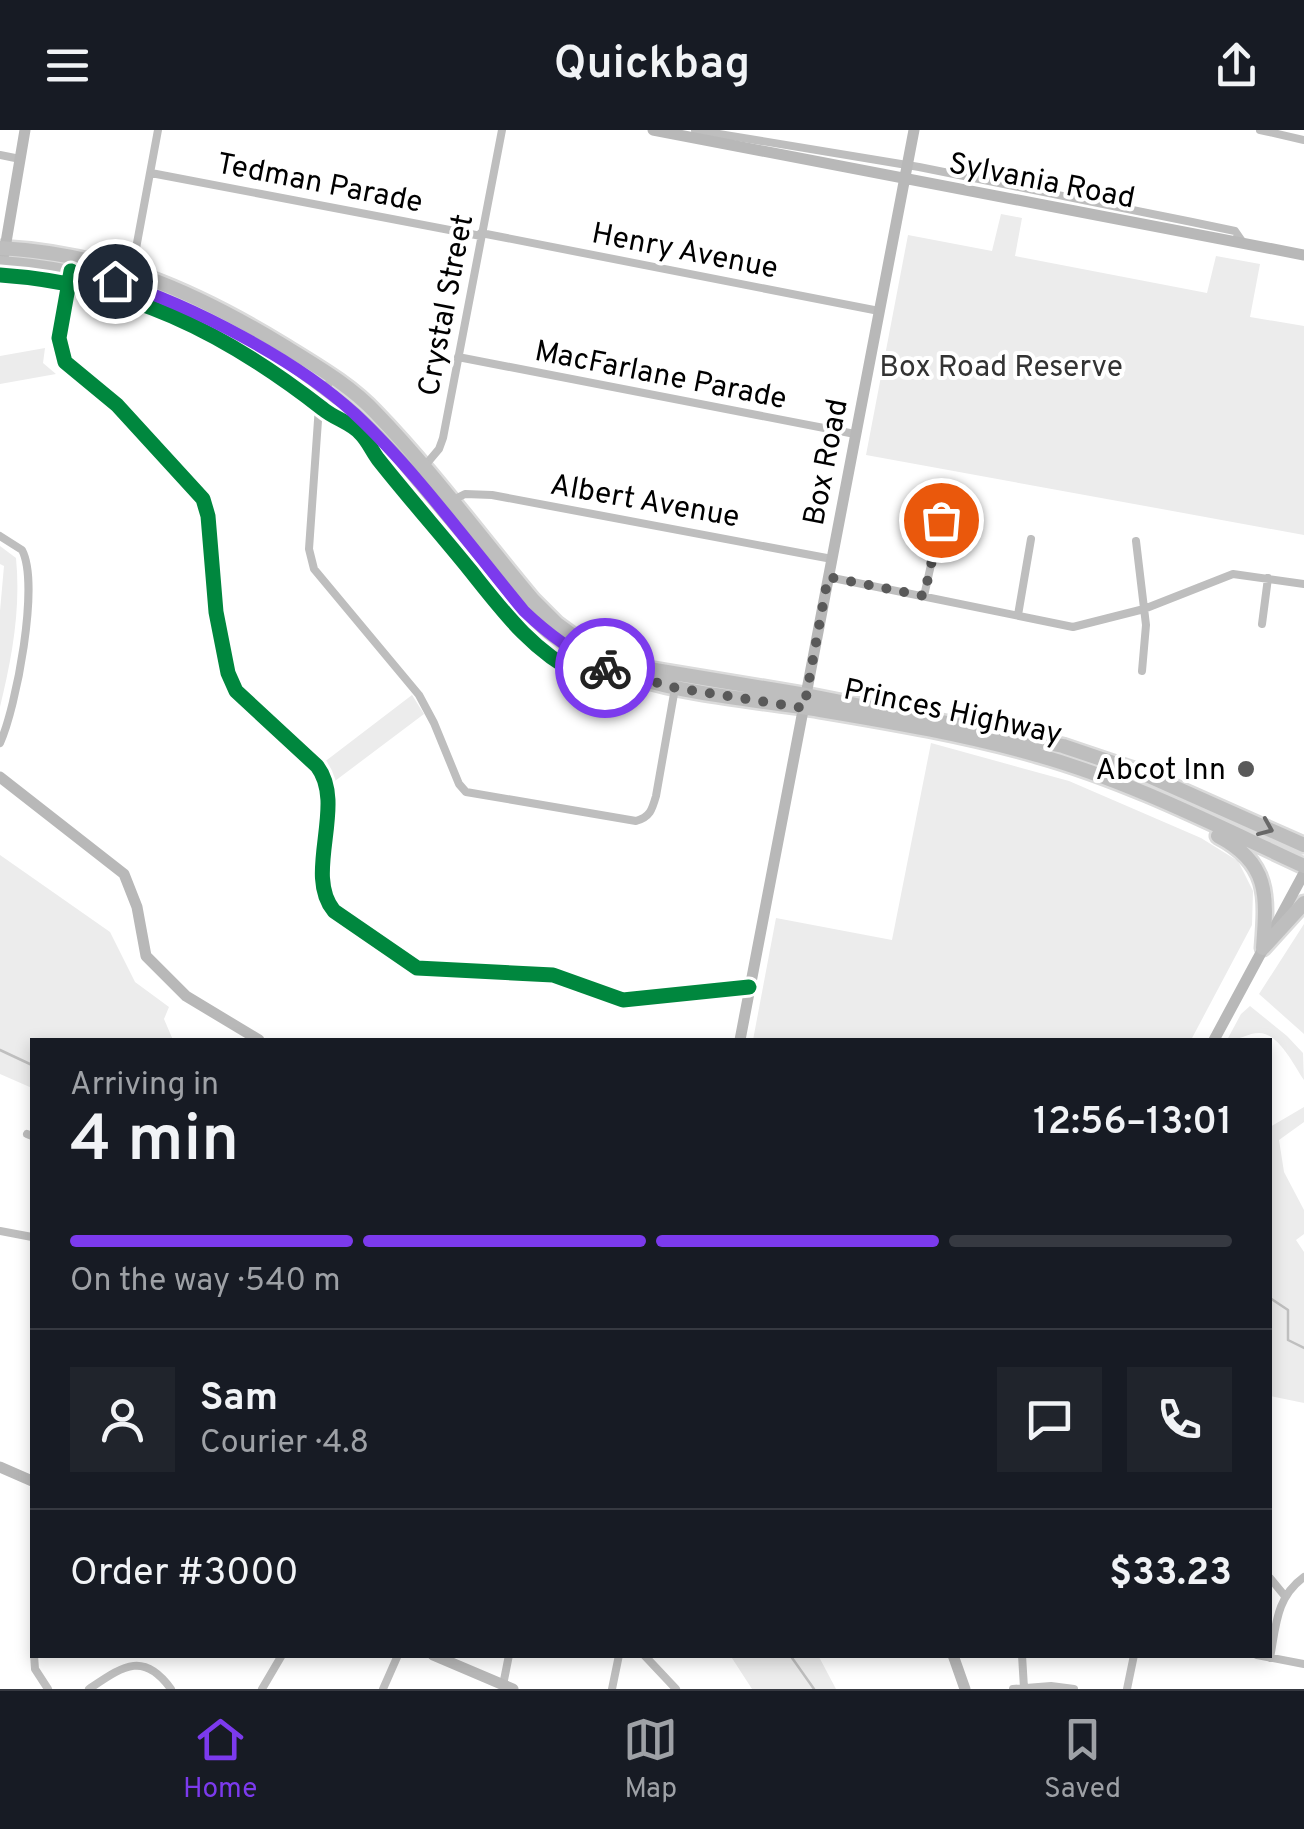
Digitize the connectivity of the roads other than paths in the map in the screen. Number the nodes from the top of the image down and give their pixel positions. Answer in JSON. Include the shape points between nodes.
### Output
{"nodes":[{"id":1,"x":25,"y":130,"type":"edge"},
{"id":2,"x":158,"y":130,"type":"edge"},
{"id":3,"x":502,"y":130,"type":"edge"},
{"id":4,"x":654,"y":130,"type":"edge"},
{"id":5,"x":695,"y":130,"type":"edge"},
{"id":6,"x":914,"y":130,"type":"edge"},
{"id":7,"x":1260,"y":130,"type":"edge"},
{"id":8,"x":1304,"y":140,"type":"edge"},
{"id":9,"x":0,"y":155,"type":"edge"},
{"id":10,"x":20,"y":159,"type":"junction"},
{"id":11,"x":150,"y":173,"type":"junction"},
{"id":12,"x":906,"y":173,"type":"junction"},
{"id":13,"x":481,"y":235,"type":"junction"},
{"id":14,"x":1304,"y":255,"type":"edge"},
{"id":15,"x":2,"y":256,"type":"edge"},
{"id":16,"x":71,"y":270,"type":"junction"},
{"id":17,"x":132,"y":270,"type":"junction"},
{"id":18,"x":879,"y":311,"type":"junction"},
{"id":19,"x":458,"y":357,"type":"junction"},
{"id":20,"x":328,"y":382,"type":"junction"},
{"id":21,"x":856,"y":434,"type":"junction"},
{"id":22,"x":418,"y":472,"type":"junction"},
{"id":23,"x":451,"y":501,"type":"junction"},
{"id":24,"x":941,"y":520,"type":"dead end"},
{"id":25,"x":0,"y":536,"type":"edge"},
{"id":26,"x":1030,"y":539,"type":"dead end"},
{"id":27,"x":1136,"y":542,"type":"dead end"},
{"id":28,"x":832,"y":558,"type":"junction"},
{"id":29,"x":828,"y":577,"type":"junction"},
{"id":30,"x":1268,"y":578,"type":"junction"},
{"id":31,"x":1304,"y":584,"type":"edge"},
{"id":32,"x":924,"y":596,"type":"junction"},
{"id":33,"x":1144,"y":608,"type":"junction"},
{"id":34,"x":1018,"y":615,"type":"junction"},
{"id":35,"x":1262,"y":624,"type":"dead end"},
{"id":36,"x":1142,"y":671,"type":"dead end"},
{"id":37,"x":676,"y":688,"type":"junction"},
{"id":38,"x":805,"y":701,"type":"junction"},
{"id":39,"x":0,"y":744,"type":"edge"},
{"id":40,"x":0,"y":777,"type":"edge"},
{"id":41,"x":1199,"y":819,"type":"junction"},
{"id":42,"x":1304,"y":845,"type":"edge"},
{"id":43,"x":1304,"y":870,"type":"edge"},
{"id":44,"x":1304,"y":902,"type":"edge"},
{"id":45,"x":1263,"y":948,"type":"junction"},
{"id":46,"x":749,"y":986,"type":"junction"},
{"id":47,"x":256,"y":1038,"type":"edge"},
{"id":48,"x":740,"y":1038,"type":"edge"},
{"id":49,"x":1215,"y":1038,"type":"edge"},
{"id":50,"x":0,"y":1230,"type":"edge"},
{"id":51,"x":30,"y":1238,"type":"edge"},
{"id":52,"x":0,"y":1466,"type":"edge"},
{"id":53,"x":30,"y":1480,"type":"edge"},
{"id":54,"x":1304,"y":1577,"type":"edge"},
{"id":55,"x":1272,"y":1580,"type":"edge"},
{"id":56,"x":1284,"y":1595,"type":"junction"},
{"id":57,"x":1274,"y":1610,"type":"edge"},
{"id":58,"x":34,"y":1658,"type":"edge"},
{"id":59,"x":280,"y":1658,"type":"edge"},
{"id":60,"x":397,"y":1658,"type":"edge"},
{"id":61,"x":440,"y":1658,"type":"edge"},
{"id":62,"x":509,"y":1658,"type":"edge"},
{"id":63,"x":618,"y":1658,"type":"edge"},
{"id":64,"x":647,"y":1658,"type":"edge"},
{"id":65,"x":954,"y":1658,"type":"edge"},
{"id":66,"x":1022,"y":1658,"type":"edge"},
{"id":67,"x":1133,"y":1658,"type":"edge"},
{"id":68,"x":1270,"y":1658,"type":"edge"},
{"id":69,"x":1304,"y":1664,"type":"edge"},
{"id":70,"x":508,"y":1687,"type":"edge"},
{"id":71,"x":1024,"y":1688,"type":"edge"},
{"id":72,"x":48,"y":1689,"type":"edge"},
{"id":73,"x":89,"y":1689,"type":"edge"},
{"id":74,"x":172,"y":1689,"type":"edge"},
{"id":75,"x":262,"y":1689,"type":"edge"},
{"id":76,"x":384,"y":1689,"type":"edge"},
{"id":77,"x":612,"y":1689,"type":"edge"},
{"id":78,"x":676,"y":1689,"type":"edge"},
{"id":79,"x":965,"y":1689,"type":"edge"},
{"id":80,"x":1013,"y":1689,"type":"edge"},
{"id":81,"x":1074,"y":1689,"type":"edge"},
{"id":82,"x":1127,"y":1689,"type":"edge"}],
"edges":[{"from":1,"to":10,"type":"street"},
{"from":2,"to":11,"type":"street"},
{"from":3,"to":13,"type":"street","name":"Crystal Street"},
{"from":4,"to":12,"type":"street","name":"Sylvania Road"},
{"from":5,"to":12,"type":"street"},
{"from":6,"to":12,"type":"street","name":"Box Road"},
{"from":7,"to":8,"type":"street"},
{"from":9,"to":10,"type":"street"},
{"from":10,"to":15,"type":"street"},
{"from":11,"to":13,"type":"street","name":"Tedman Parade"},
{"from":11,"to":17,"type":"street"},
{"from":12,"to":14,"type":"street","name":"Sylvania Road"},
{"from":12,"to":18,"type":"street","name":"Box Road"},
{"from":13,"to":18,"type":"street","name":"Henry Avenue"},
{"from":13,"to":19,"type":"street","name":"Crystal Street"},
{"from":15,"to":16,"type":"highway","name":"Princes Highway"},
{"from":15,"to":17,"type":"highway","name":"Princes Highway","via":[[74,256]]},
{"from":16,"to":20,"type":"highway","name":"Princes Highway","via":[[193,311]]},
{"from":16,"to":46,"type":"street","via":[[62,357],[203,498],[228,673],[236,691],[323,774],[324,886],[334,911],[417,968],[532,972],[623,1000]]},
{"from":17,"to":20,"type":"highway","name":"Princes Highway","via":[[200,298]]},
{"from":18,"to":21,"type":"street","name":"Box Road"},
{"from":19,"to":21,"type":"street","name":"MacFarlane Parade"},
{"from":19,"to":22,"type":"street","name":"Crystal Street","via":[[440,448]]},
{"from":20,"to":22,"type":"highway","name":"Princes Highway"},
{"from":20,"to":37,"type":"street","via":[[319,406],[309,548],[314,569],[427,708],[466,792],[646,818]]},
{"from":21,"to":28,"type":"street","name":"Box Road"},
{"from":22,"to":23,"type":"highway","name":"Princes Highway"},
{"from":22,"to":37,"type":"highway","name":"Princes Highway","via":[[548,634],[612,672]]},
{"from":23,"to":28,"type":"street","name":"Albert Avenue","via":[[492,495]]},
{"from":23,"to":38,"type":"highway","name":"Princes Highway","via":[[532,600],[595,652]]},
{"from":24,"to":32,"type":"street"},
{"from":25,"to":39,"type":"street","via":[[22,550],[29,579],[21,656]]},
{"from":26,"to":34,"type":"street"},
{"from":27,"to":33,"type":"street"},
{"from":28,"to":29,"type":"street","name":"Box Road"},
{"from":29,"to":32,"type":"street"},
{"from":29,"to":38,"type":"street","name":"Box Road"},
{"from":30,"to":31,"type":"street"},
{"from":30,"to":33,"type":"street","via":[[1233,574]]},
{"from":30,"to":35,"type":"street"},
{"from":32,"to":34,"type":"street"},
{"from":33,"to":34,"type":"street","via":[[1073,627]]},
{"from":33,"to":36,"type":"street"},
{"from":37,"to":38,"type":"highway","name":"Princes Highway"},
{"from":38,"to":41,"type":"highway","name":"Princes Highway","via":[[1035,754],[1106,776]]},
{"from":38,"to":42,"type":"highway","name":"Princes Highway","one_way":true,"via":[[1004,733],[1098,756]]},
{"from":38,"to":46,"type":"street","name":"Box Road"},
{"from":40,"to":47,"type":"street","via":[[124,874],[146,956],[172,983]]},
{"from":41,"to":43,"type":"highway","name":"Princes Highway"},
{"from":41,"to":45,"type":"highway","via":[[1260,875]]},
{"from":43,"to":45,"type":"street"},
{"from":44,"to":45,"type":"highway"},
{"from":45,"to":49,"type":"street"},
{"from":46,"to":48,"type":"street","name":"Box Road"},
{"from":50,"to":51,"type":"street"},
{"from":52,"to":53,"type":"street"},
{"from":54,"to":56,"type":"street"},
{"from":55,"to":56,"type":"street"},
{"from":56,"to":57,"type":"street"},
{"from":58,"to":72,"type":"street"},
{"from":59,"to":75,"type":"street"},
{"from":60,"to":76,"type":"street"},
{"from":61,"to":70,"type":"street"},
{"from":62,"to":70,"type":"street"},
{"from":63,"to":77,"type":"street"},
{"from":64,"to":78,"type":"street"},
{"from":65,"to":79,"type":"street"},
{"from":66,"to":71,"type":"street"},
{"from":67,"to":82,"type":"street"},
{"from":68,"to":69,"type":"street"},
{"from":71,"to":80,"type":"street"},
{"from":71,"to":81,"type":"street"},
{"from":73,"to":74,"type":"street","via":[[131,1666],[157,1671]]}]}
